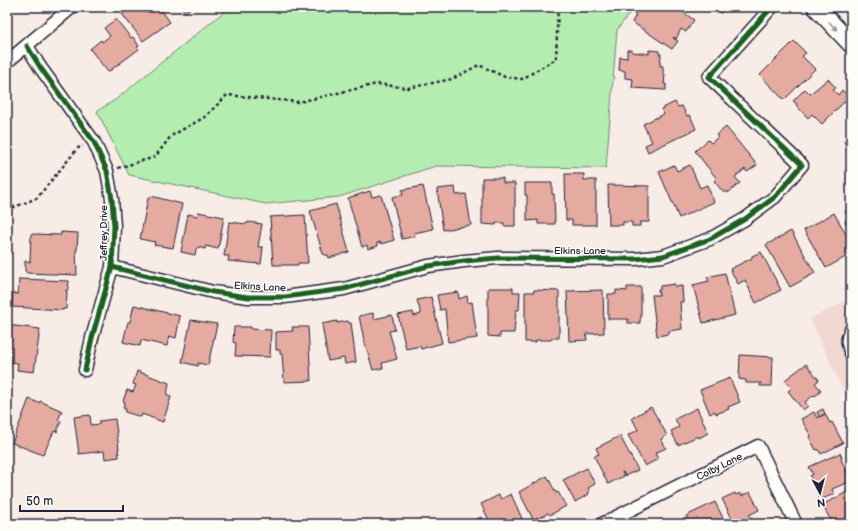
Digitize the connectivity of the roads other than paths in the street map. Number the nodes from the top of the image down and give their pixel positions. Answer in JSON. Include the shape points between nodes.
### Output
{"nodes":[{"id":1,"x":72,"y":7,"type":"edge"},
{"id":2,"x":772,"y":7,"type":"edge"},
{"id":3,"x":816,"y":7,"type":"edge"},
{"id":4,"x":851,"y":44,"type":"edge"},
{"id":5,"x":27,"y":46,"type":"junction"},
{"id":6,"x":7,"y":62,"type":"edge"},
{"id":7,"x":112,"y":267,"type":"junction"},
{"id":8,"x":851,"y":323,"type":"edge"},
{"id":9,"x":851,"y":360,"type":"edge"},
{"id":10,"x":85,"y":370,"type":"dead end"},
{"id":11,"x":602,"y":524,"type":"edge"},
{"id":12,"x":796,"y":524,"type":"edge"}],
"edges":[{"from":1,"to":5,"type":"street"},
{"from":2,"to":7,"type":"street","name":"Elkins Lane","via":[[709,77],[802,165],[775,196],[745,219],[710,239],[663,256],[635,259],[498,258],[464,261],[428,266],[344,289],[285,297],[248,297],[213,292]]},
{"from":3,"to":4,"type":"main road","one_way":true},
{"from":5,"to":6,"type":"street"},
{"from":5,"to":7,"type":"street","name":"Jeffrey Drive","via":[[94,142],[107,171],[114,226]]},
{"from":7,"to":10,"type":"street","name":"Jeffrey Drive"},
{"from":8,"to":9,"type":"lane","via":[[845,334],[845,348]]},
{"from":11,"to":12,"type":"street","name":"Colby Lane","via":[[758,446]]}]}
